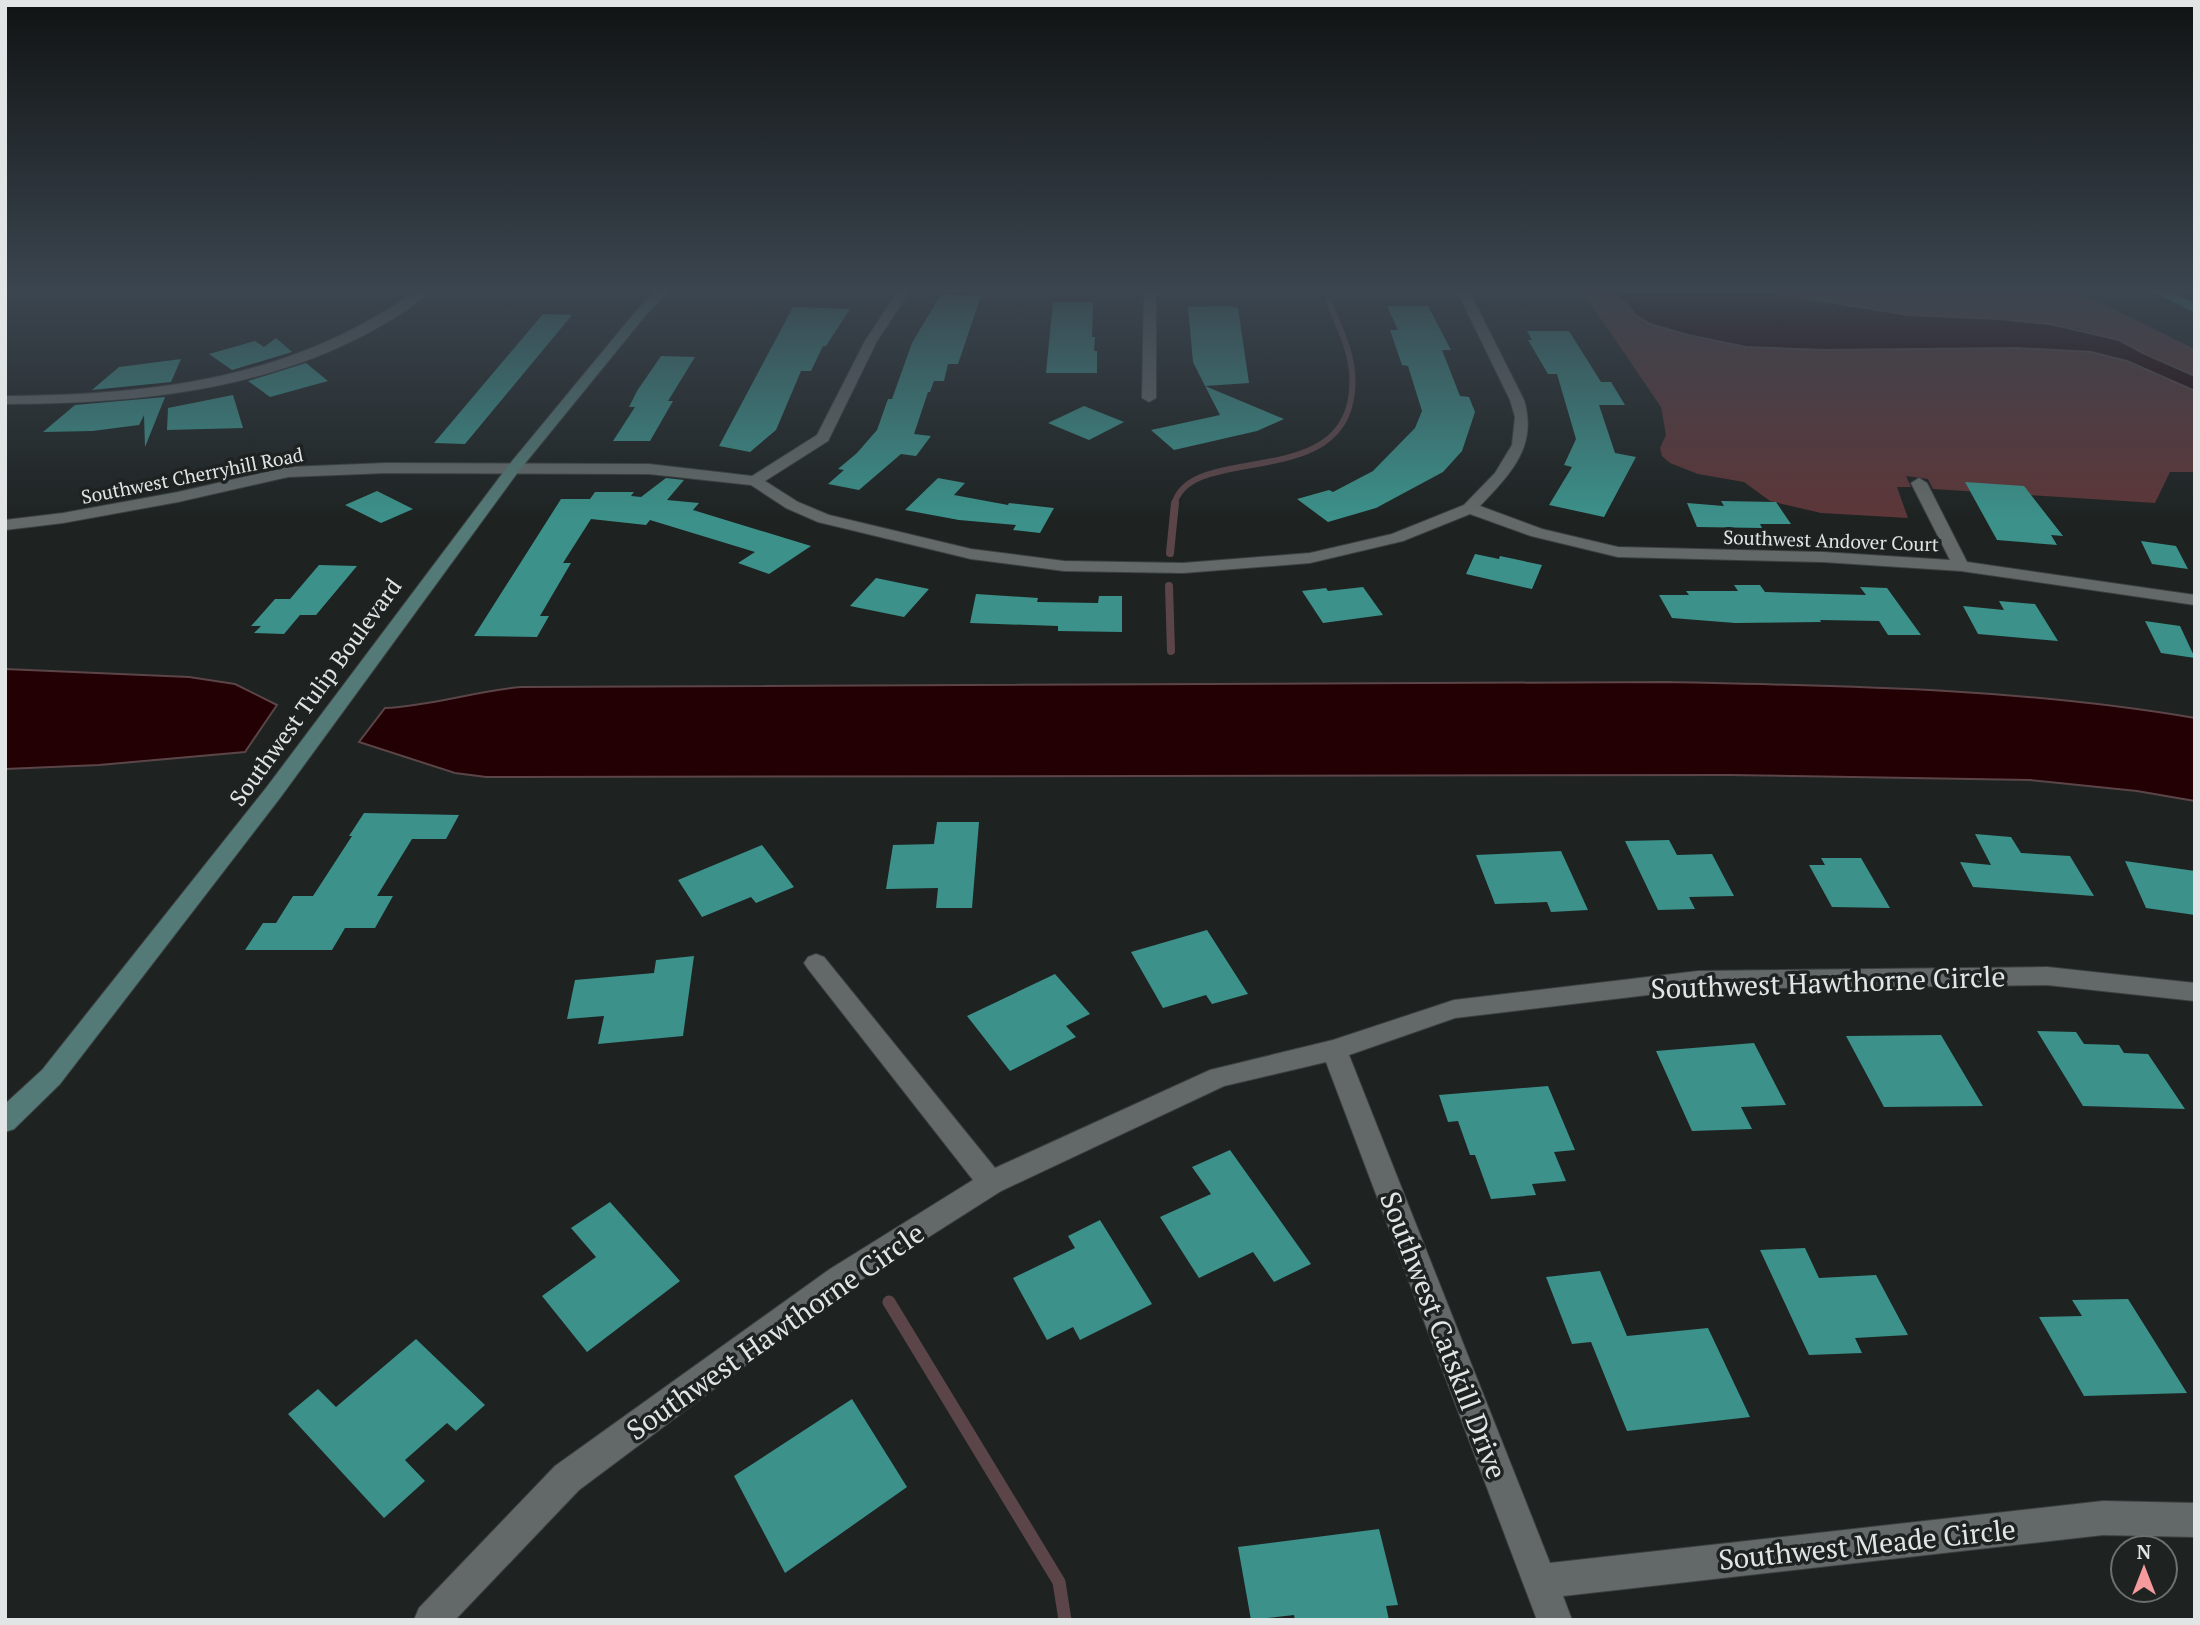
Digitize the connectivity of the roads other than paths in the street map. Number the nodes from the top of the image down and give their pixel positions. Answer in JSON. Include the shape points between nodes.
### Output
{"nodes":[{"id":1,"x":275,"y":367,"type":"edge"},
{"id":2,"x":597,"y":367,"type":"edge"},
{"id":3,"x":858,"y":367,"type":"edge"},
{"id":4,"x":1149,"y":367,"type":"edge"},
{"id":5,"x":1501,"y":367,"type":"edge"},
{"id":6,"x":1149,"y":398,"type":"dead end"},
{"id":7,"x":5,"y":400,"type":"edge"},
{"id":8,"x":513,"y":469,"type":"junction"},
{"id":9,"x":755,"y":481,"type":"junction"},
{"id":10,"x":1919,"y":483,"type":"dead end"},
{"id":11,"x":1469,"y":508,"type":"junction"},
{"id":12,"x":5,"y":525,"type":"edge"},
{"id":13,"x":1961,"y":566,"type":"junction"},
{"id":14,"x":2195,"y":600,"type":"edge"},
{"id":15,"x":816,"y":963,"type":"dead end"},
{"id":16,"x":2195,"y":992,"type":"edge"},
{"id":17,"x":1334,"y":1049,"type":"junction"},
{"id":18,"x":5,"y":1121,"type":"edge"},
{"id":19,"x":991,"y":1183,"type":"junction"},
{"id":20,"x":2195,"y":1520,"type":"edge"},
{"id":21,"x":1540,"y":1581,"type":"junction"},
{"id":22,"x":431,"y":1620,"type":"edge"},
{"id":23,"x":1555,"y":1620,"type":"edge"}],
"edges":[{"from":1,"to":7,"type":"street","via":[[180,388],[57,401]]},
{"from":2,"to":8,"type":"street","name":"Southwest Tulip Boulevard"},
{"from":3,"to":9,"type":"street","via":[[823,438]]},
{"from":4,"to":6,"type":"street"},
{"from":5,"to":11,"type":"street","via":[[1522,417],[1520,438],[1501,475]]},
{"from":8,"to":9,"type":"street","name":"Southwest Cherryhill Road","via":[[649,469]]},
{"from":8,"to":12,"type":"street","name":"Southwest Cherryhill Road","via":[[288,472],[165,499]]},
{"from":8,"to":18,"type":"street","name":"Southwest Tulip Boulevard","via":[[273,793],[51,1077]]},
{"from":9,"to":11,"type":"street","via":[[824,519],[971,554],[1064,565],[1183,568],[1310,558],[1397,538]]},
{"from":10,"to":13,"type":"street"},
{"from":11,"to":13,"type":"street","name":"Southwest Andover Court","via":[[1537,533],[1618,552]]},
{"from":13,"to":14,"type":"street","name":"Southwest Andover Court"},
{"from":15,"to":19,"type":"street"},
{"from":16,"to":17,"type":"street","name":"Southwest Hawthorne Circle","via":[[2047,976],[1698,980],[1454,1009]]},
{"from":17,"to":19,"type":"street","name":"Southwest Hawthorne Circle","via":[[1219,1077]]},
{"from":17,"to":21,"type":"street","name":"Southwest Catskill Drive"},
{"from":19,"to":22,"type":"street","name":"Southwest Hawthorne Circle","via":[[840,1278],[567,1478]]},
{"from":20,"to":21,"type":"street","name":"Southwest Meade Circle","via":[[2103,1517]]},
{"from":21,"to":23,"type":"street","name":"Southwest Catskill Drive"}]}
